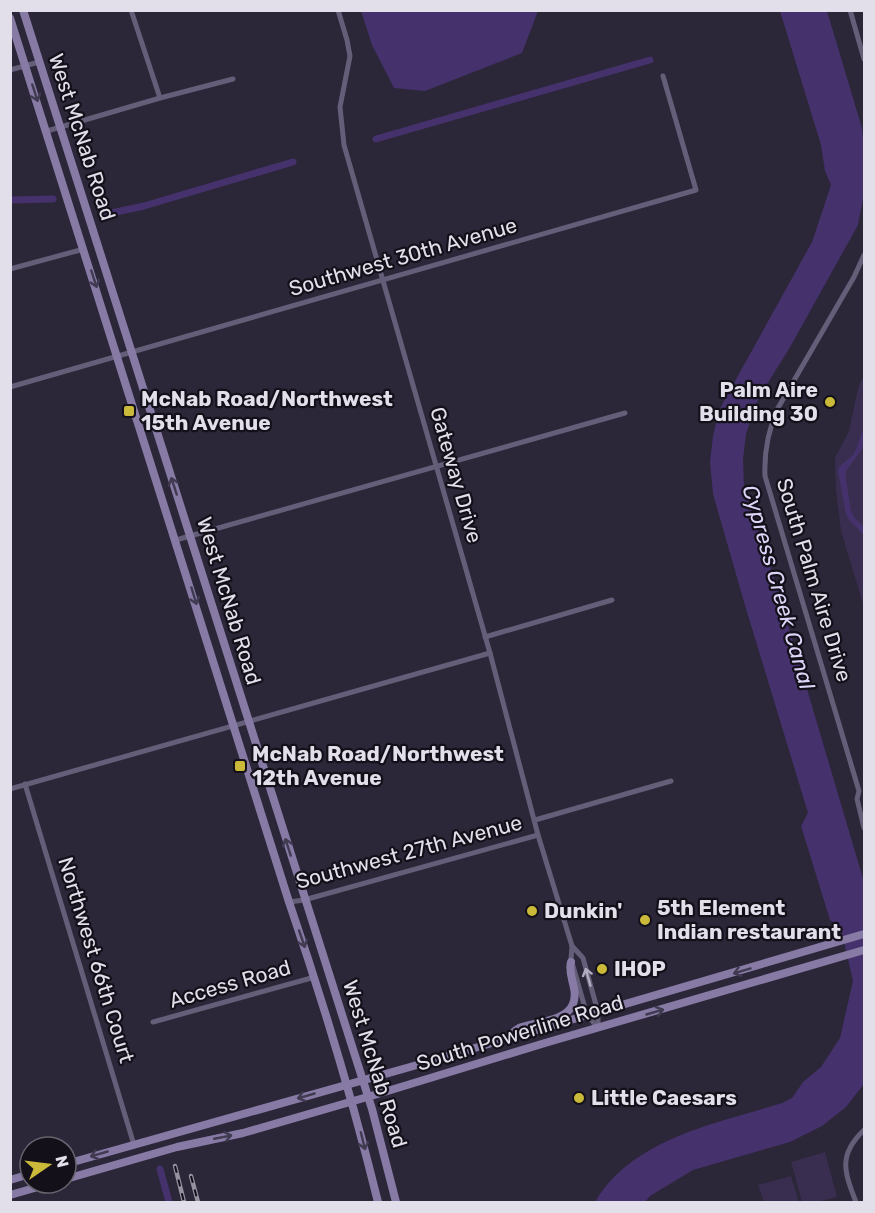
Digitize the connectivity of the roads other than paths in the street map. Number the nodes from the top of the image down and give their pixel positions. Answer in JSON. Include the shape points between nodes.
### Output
{"nodes":[{"id":1,"x":23,"y":10,"type":"edge"},
{"id":2,"x":131,"y":10,"type":"edge"},
{"id":3,"x":338,"y":10,"type":"edge"},
{"id":4,"x":850,"y":10,"type":"edge"},
{"id":5,"x":10,"y":18,"type":"edge"},
{"id":6,"x":864,"y":60,"type":"edge"},
{"id":7,"x":39,"y":62,"type":"junction"},
{"id":8,"x":26,"y":66,"type":"junction"},
{"id":9,"x":10,"y":70,"type":"edge"},
{"id":10,"x":663,"y":76,"type":"dead end"},
{"id":11,"x":233,"y":79,"type":"dead end"},
{"id":12,"x":160,"y":98,"type":"junction"},
{"id":13,"x":60,"y":127,"type":"junction"},
{"id":14,"x":47,"y":131,"type":"junction"},
{"id":15,"x":84,"y":249,"type":"junction"},
{"id":16,"x":864,"y":255,"type":"edge"},
{"id":17,"x":10,"y":269,"type":"edge"},
{"id":18,"x":382,"y":279,"type":"junction"},
{"id":19,"x":131,"y":352,"type":"junction"},
{"id":20,"x":119,"y":357,"type":"junction"},
{"id":21,"x":10,"y":387,"type":"edge"},
{"id":22,"x":625,"y":413,"type":"dead end"},
{"id":23,"x":437,"y":466,"type":"junction"},
{"id":24,"x":190,"y":537,"type":"junction"},
{"id":25,"x":176,"y":540,"type":"junction"},
{"id":26,"x":612,"y":600,"type":"dead end"},
{"id":27,"x":485,"y":637,"type":"junction"},
{"id":28,"x":490,"y":653,"type":"junction"},
{"id":29,"x":248,"y":722,"type":"junction"},
{"id":30,"x":234,"y":725,"type":"junction"},
{"id":31,"x":671,"y":781,"type":"dead end"},
{"id":32,"x":25,"y":784,"type":"junction"},
{"id":33,"x":10,"y":789,"type":"edge"},
{"id":34,"x":859,"y":791,"type":"junction"},
{"id":35,"x":864,"y":797,"type":"edge"},
{"id":36,"x":534,"y":820,"type":"junction"},
{"id":37,"x":864,"y":828,"type":"edge"},
{"id":38,"x":538,"y":835,"type":"junction"},
{"id":39,"x":304,"y":900,"type":"junction"},
{"id":40,"x":289,"y":902,"type":"junction"},
{"id":41,"x":864,"y":934,"type":"edge"},
{"id":42,"x":572,"y":946,"type":"junction"},
{"id":43,"x":864,"y":950,"type":"edge"},
{"id":44,"x":572,"y":962,"type":"junction"},
{"id":45,"x":315,"y":977,"type":"junction"},
{"id":46,"x":598,"y":1012,"type":"junction"},
{"id":47,"x":587,"y":1015,"type":"junction"},
{"id":48,"x":153,"y":1022,"type":"dead end"},
{"id":49,"x":598,"y":1028,"type":"junction"},
{"id":50,"x":507,"y":1038,"type":"junction"},
{"id":51,"x":362,"y":1080,"type":"junction"},
{"id":52,"x":347,"y":1084,"type":"junction"},
{"id":53,"x":368,"y":1097,"type":"junction"},
{"id":54,"x":352,"y":1101,"type":"junction"},
{"id":55,"x":864,"y":1130,"type":"edge"},
{"id":56,"x":134,"y":1144,"type":"junction"},
{"id":57,"x":78,"y":1160,"type":"edge"},
{"id":58,"x":78,"y":1176,"type":"edge"},
{"id":59,"x":378,"y":1203,"type":"edge"},
{"id":60,"x":396,"y":1203,"type":"edge"},
{"id":61,"x":856,"y":1203,"type":"edge"}],
"edges":[{"from":1,"to":7,"type":"main road","name":"West McNab Road"},
{"from":2,"to":12,"type":"street"},
{"from":3,"to":18,"type":"street","name":"Gateway Drive","via":[[350,56],[342,88],[342,129]]},
{"from":4,"to":6,"type":"street"},
{"from":5,"to":8,"type":"main road","name":"West McNab Road"},
{"from":7,"to":8,"type":"street"},
{"from":7,"to":13,"type":"main road","name":"West McNab Road"},
{"from":8,"to":9,"type":"street"},
{"from":8,"to":14,"type":"main road","name":"West McNab Road","one_way":true},
{"from":10,"to":18,"type":"street","name":"Southwest 30th Avenue","via":[[696,190]]},
{"from":11,"to":12,"type":"street"},
{"from":12,"to":13,"type":"street"},
{"from":13,"to":14,"type":"street"},
{"from":13,"to":19,"type":"main road","name":"West McNab Road"},
{"from":14,"to":15,"type":"main road","name":"West McNab Road"},
{"from":15,"to":17,"type":"street"},
{"from":15,"to":20,"type":"main road","name":"West McNab Road","one_way":true},
{"from":16,"to":34,"type":"street","name":"South Palm Aire Drive","via":[[778,408],[770,426],[765,461],[765,476]]},
{"from":18,"to":19,"type":"street","name":"Southwest 30th Avenue"},
{"from":18,"to":23,"type":"street","name":"Gateway Drive"},
{"from":19,"to":20,"type":"street","name":"Southwest 30th Avenue"},
{"from":24,"to":19,"type":"main road","name":"West McNab Road","one_way":true},
{"from":20,"to":21,"type":"street","name":"Southwest 30th Avenue"},
{"from":20,"to":25,"type":"main road","name":"West McNab Road"},
{"from":22,"to":23,"type":"street"},
{"from":23,"to":24,"type":"street"},
{"from":23,"to":27,"type":"street","name":"Gateway Drive"},
{"from":24,"to":25,"type":"street"},
{"from":24,"to":29,"type":"main road","name":"West McNab Road"},
{"from":25,"to":30,"type":"main road","name":"West McNab Road","one_way":true},
{"from":26,"to":27,"type":"street"},
{"from":27,"to":28,"type":"street","name":"Gateway Drive"},
{"from":28,"to":29,"type":"street"},
{"from":28,"to":36,"type":"street","name":"Gateway Drive"},
{"from":29,"to":30,"type":"street"},
{"from":39,"to":29,"type":"main road","name":"West McNab Road","one_way":true},
{"from":30,"to":32,"type":"street"},
{"from":30,"to":40,"type":"main road","name":"West McNab Road"},
{"from":31,"to":36,"type":"street","name":"Southwest 27th Avenue"},
{"from":32,"to":33,"type":"street"},
{"from":32,"to":56,"type":"street","name":"Northwest 66th Court"},
{"from":34,"to":35,"type":"street","name":"South Palm Aire Drive"},
{"from":34,"to":37,"type":"street","name":"South Palm Aire Drive","via":[[857,799]]},
{"from":36,"to":38,"type":"street","name":"Gateway Drive"},
{"from":38,"to":39,"type":"street","name":"Southwest 27th Avenue"},
{"from":38,"to":42,"type":"street","name":"Gateway Drive"},
{"from":39,"to":40,"type":"street","name":"Southwest 27th Avenue"},
{"from":39,"to":51,"type":"main road","name":"West McNab Road"},
{"from":40,"to":45,"type":"main road","name":"West McNab Road","one_way":true},
{"from":41,"to":46,"type":"main road","name":"South Powerline Road","one_way":true},
{"from":42,"to":44,"type":"street","name":"Gateway Drive"},
{"from":46,"to":42,"type":"street","name":"Gateway Drive","one_way":true,"via":[[583,958]]},
{"from":49,"to":43,"type":"main road","name":"South Powerline Road","one_way":true},
{"from":44,"to":47,"type":"street","name":"Gateway Drive"},
{"from":44,"to":50,"type":"main road","via":[[569,970],[575,993],[571,1008],[561,1016],[516,1029]]},
{"from":45,"to":48,"type":"street","name":"Access Road"},
{"from":45,"to":52,"type":"main road","name":"West McNab Road"},
{"from":46,"to":47,"type":"main road","name":"South Powerline Road"},
{"from":46,"to":49,"type":"street","name":"Gateway Drive"},
{"from":47,"to":49,"type":"street","name":"Gateway Drive"},
{"from":47,"to":50,"type":"main road","name":"South Powerline Road"},
{"from":49,"to":53,"type":"main road","name":"South Powerline Road"},
{"from":50,"to":51,"type":"main road","name":"South Powerline Road"},
{"from":51,"to":52,"type":"main road","name":"South Powerline Road"},
{"from":51,"to":53,"type":"main road","name":"West McNab Road"},
{"from":52,"to":54,"type":"main road","name":"West McNab Road"},
{"from":52,"to":56,"type":"main road","name":"South Powerline Road","one_way":true},
{"from":53,"to":54,"type":"main road","name":"South Powerline Road"},
{"from":53,"to":60,"type":"main road","name":"West McNab Road"},
{"from":58,"to":54,"type":"main road","name":"South Powerline Road","one_way":true},
{"from":54,"to":59,"type":"main road","name":"West McNab Road","one_way":true},
{"from":55,"to":61,"type":"street","via":[[848,1148],[846,1159]]},
{"from":56,"to":57,"type":"main road","name":"South Powerline Road","one_way":true}]}
